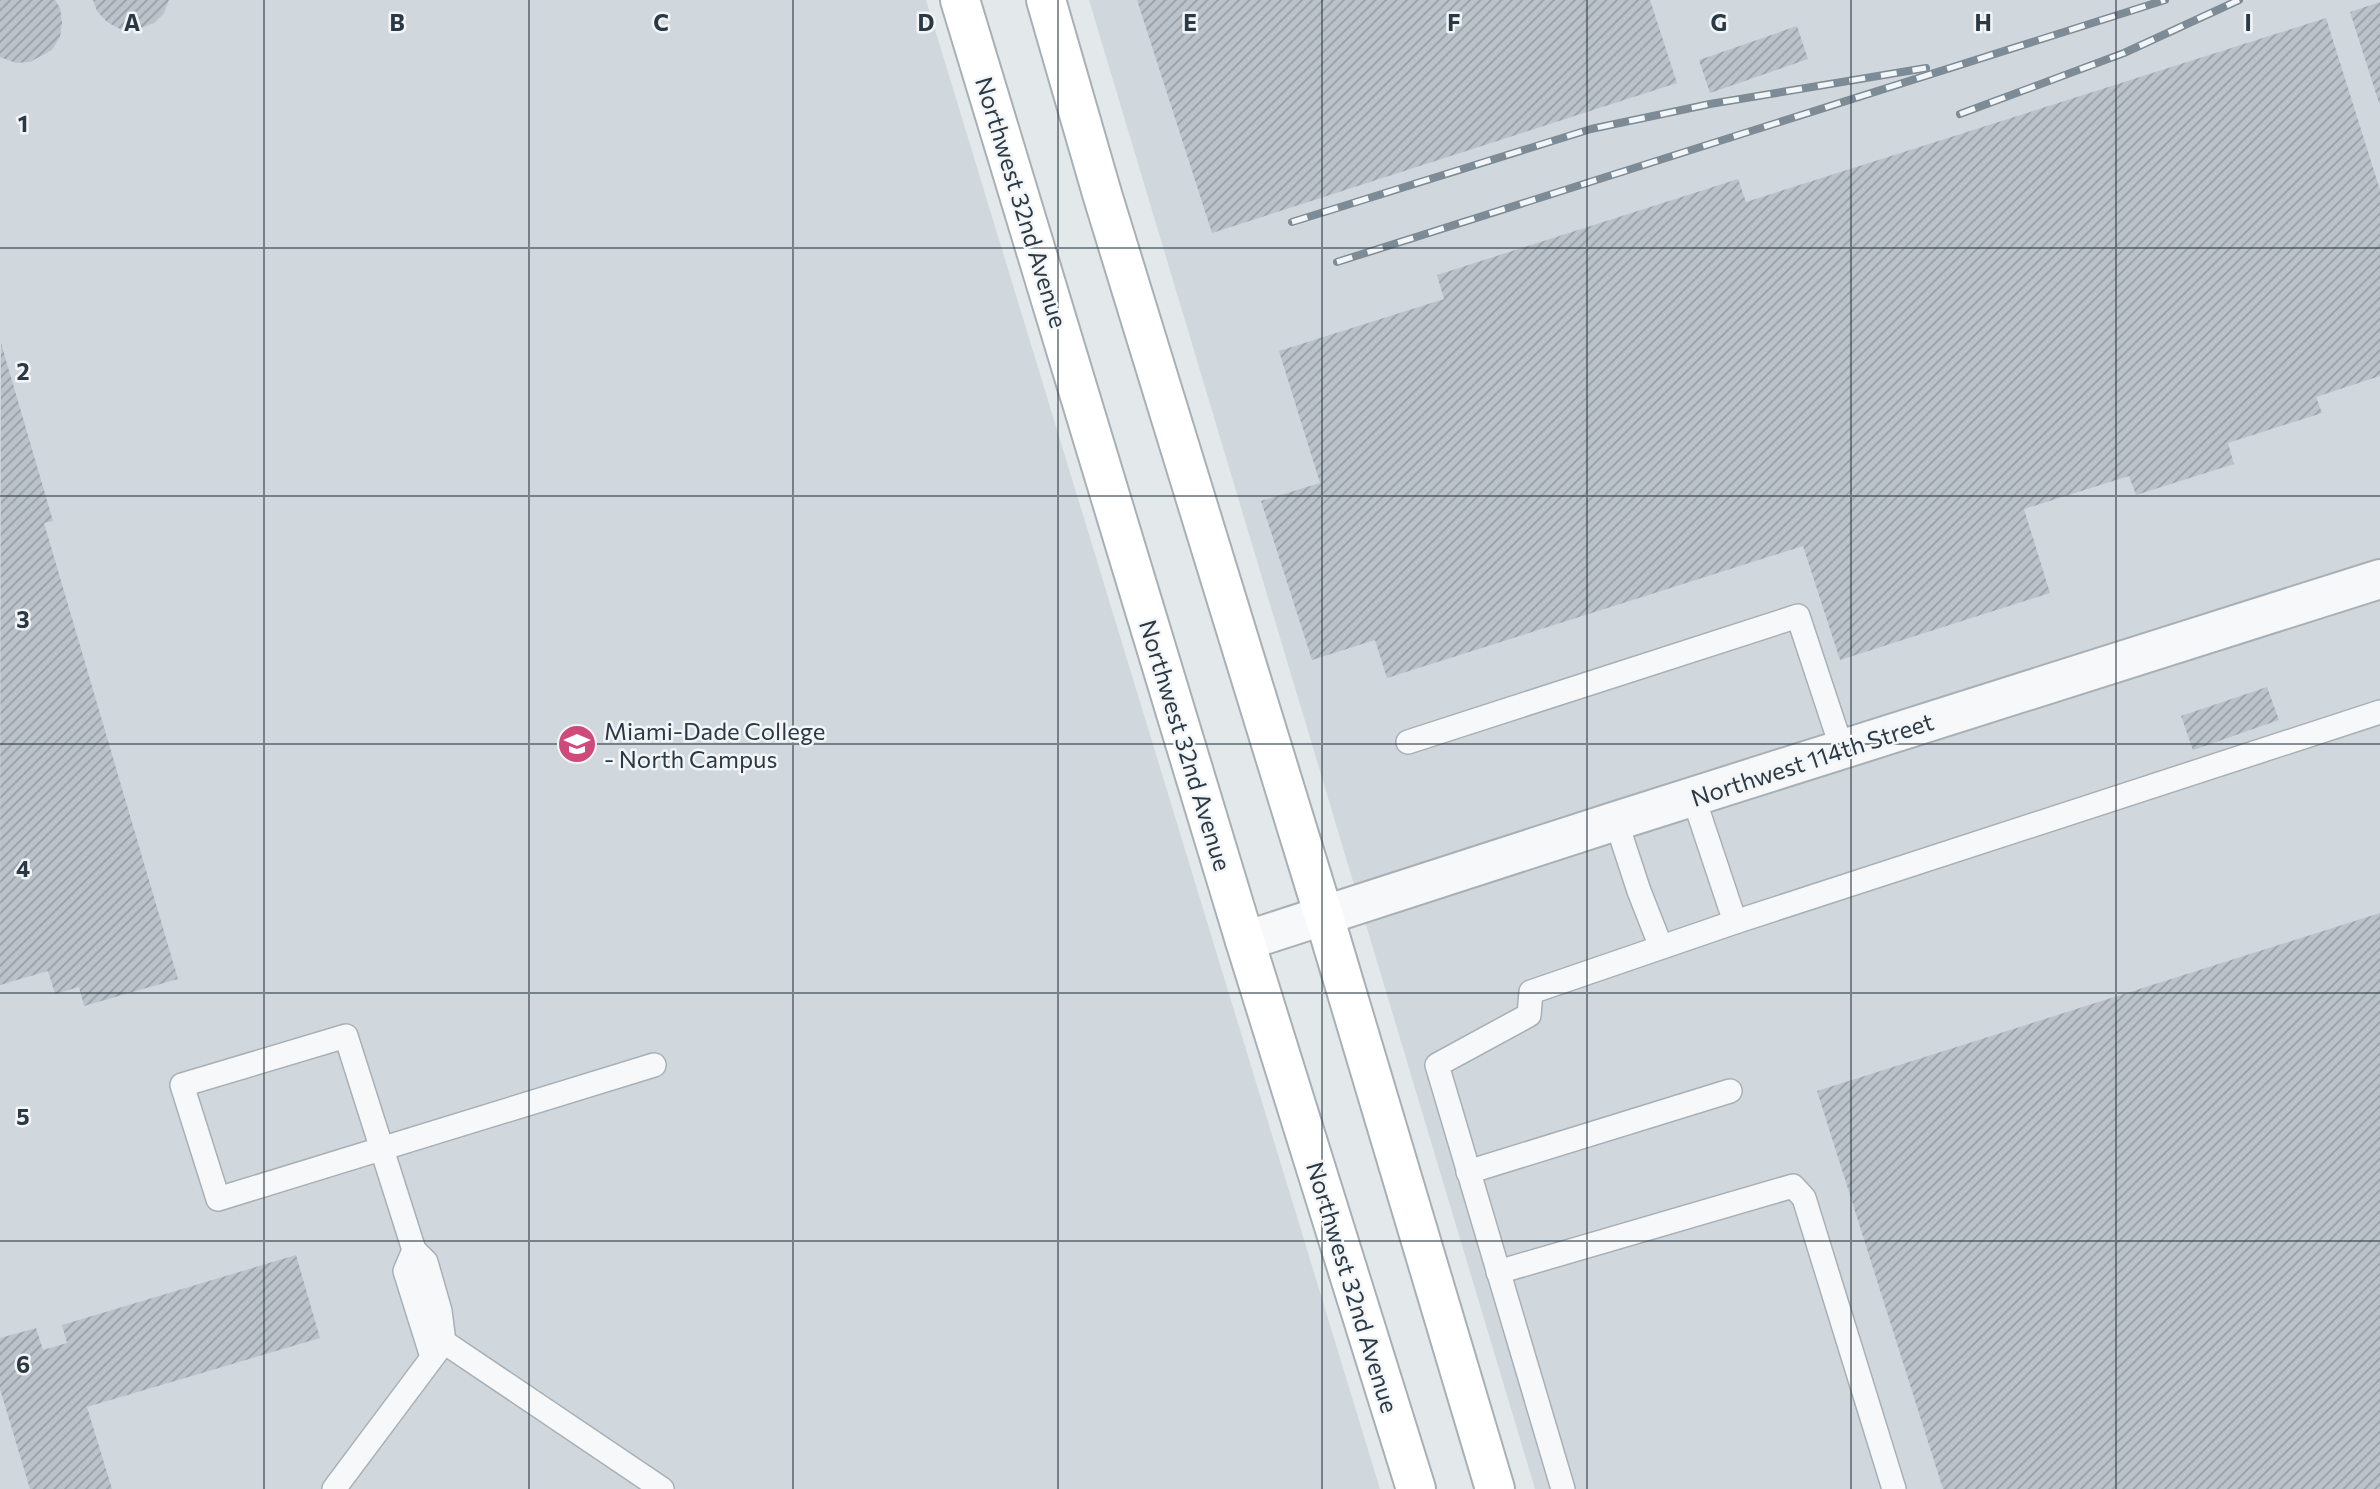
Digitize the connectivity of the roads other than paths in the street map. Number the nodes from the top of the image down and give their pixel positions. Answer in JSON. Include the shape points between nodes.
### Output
{"nodes":[{"id":1,"x":960,"y":0,"type":"edge"},
{"id":2,"x":1046,"y":0,"type":"edge"},
{"id":3,"x":2380,"y":579,"type":"edge"},
{"id":4,"x":2380,"y":712,"type":"edge"},
{"id":5,"x":1409,"y":742,"type":"dead end"},
{"id":6,"x":1842,"y":749,"type":"junction"},
{"id":7,"x":1693,"y":796,"type":"junction"},
{"id":8,"x":1616,"y":821,"type":"junction"},
{"id":9,"x":1324,"y":916,"type":"junction"},
{"id":10,"x":1735,"y":922,"type":"junction"},
{"id":11,"x":1245,"y":941,"type":"junction"},
{"id":12,"x":1661,"y":947,"type":"junction"},
{"id":13,"x":654,"y":1065,"type":"dead end"},
{"id":14,"x":1730,"y":1091,"type":"dead end"},
{"id":15,"x":381,"y":1148,"type":"junction"},
{"id":16,"x":1468,"y":1172,"type":"junction"},
{"id":17,"x":1498,"y":1272,"type":"junction"},
{"id":18,"x":438,"y":1349,"type":"junction"},
{"id":19,"x":334,"y":1489,"type":"edge"},
{"id":20,"x":662,"y":1489,"type":"edge"},
{"id":21,"x":1416,"y":1489,"type":"edge"},
{"id":22,"x":1495,"y":1489,"type":"edge"},
{"id":23,"x":1563,"y":1489,"type":"edge"},
{"id":24,"x":1894,"y":1489,"type":"edge"}],
"edges":[{"from":1,"to":11,"type":"main road","name":"Northwest 32nd Avenue"},
{"from":2,"to":9,"type":"main road"},
{"from":3,"to":6,"type":"street","name":"Northwest 114th Street"},
{"from":4,"to":10,"type":"lane"},
{"from":5,"to":6,"type":"lane","via":[[1798,616]]},
{"from":6,"to":7,"type":"street","name":"Northwest 114th Street"},
{"from":7,"to":8,"type":"street","name":"Northwest 114th Street"},
{"from":7,"to":10,"type":"lane"},
{"from":8,"to":9,"type":"street","name":"Northwest 114th Street"},
{"from":8,"to":12,"type":"lane"},
{"from":9,"to":11,"type":"street","name":"Northwest 114th Street"},
{"from":9,"to":22,"type":"main road"},
{"from":10,"to":12,"type":"lane"},
{"from":11,"to":21,"type":"main road","name":"Northwest 32nd Avenue"},
{"from":12,"to":16,"type":"lane","via":[[1531,992],[1529,1015],[1437,1065]]},
{"from":13,"to":15,"type":"lane"},
{"from":14,"to":16,"type":"lane"},
{"from":15,"to":15,"type":"lane","via":[[346,1036],[183,1085],[218,1199]]},
{"from":15,"to":18,"type":"lane","via":[[414,1250],[426,1262],[440,1311]]},
{"from":16,"to":17,"type":"lane"},
{"from":17,"to":23,"type":"lane"},
{"from":17,"to":24,"type":"lane","via":[[1793,1186],[1804,1198]]},
{"from":18,"to":19,"type":"lane"},
{"from":18,"to":20,"type":"lane"}]}
